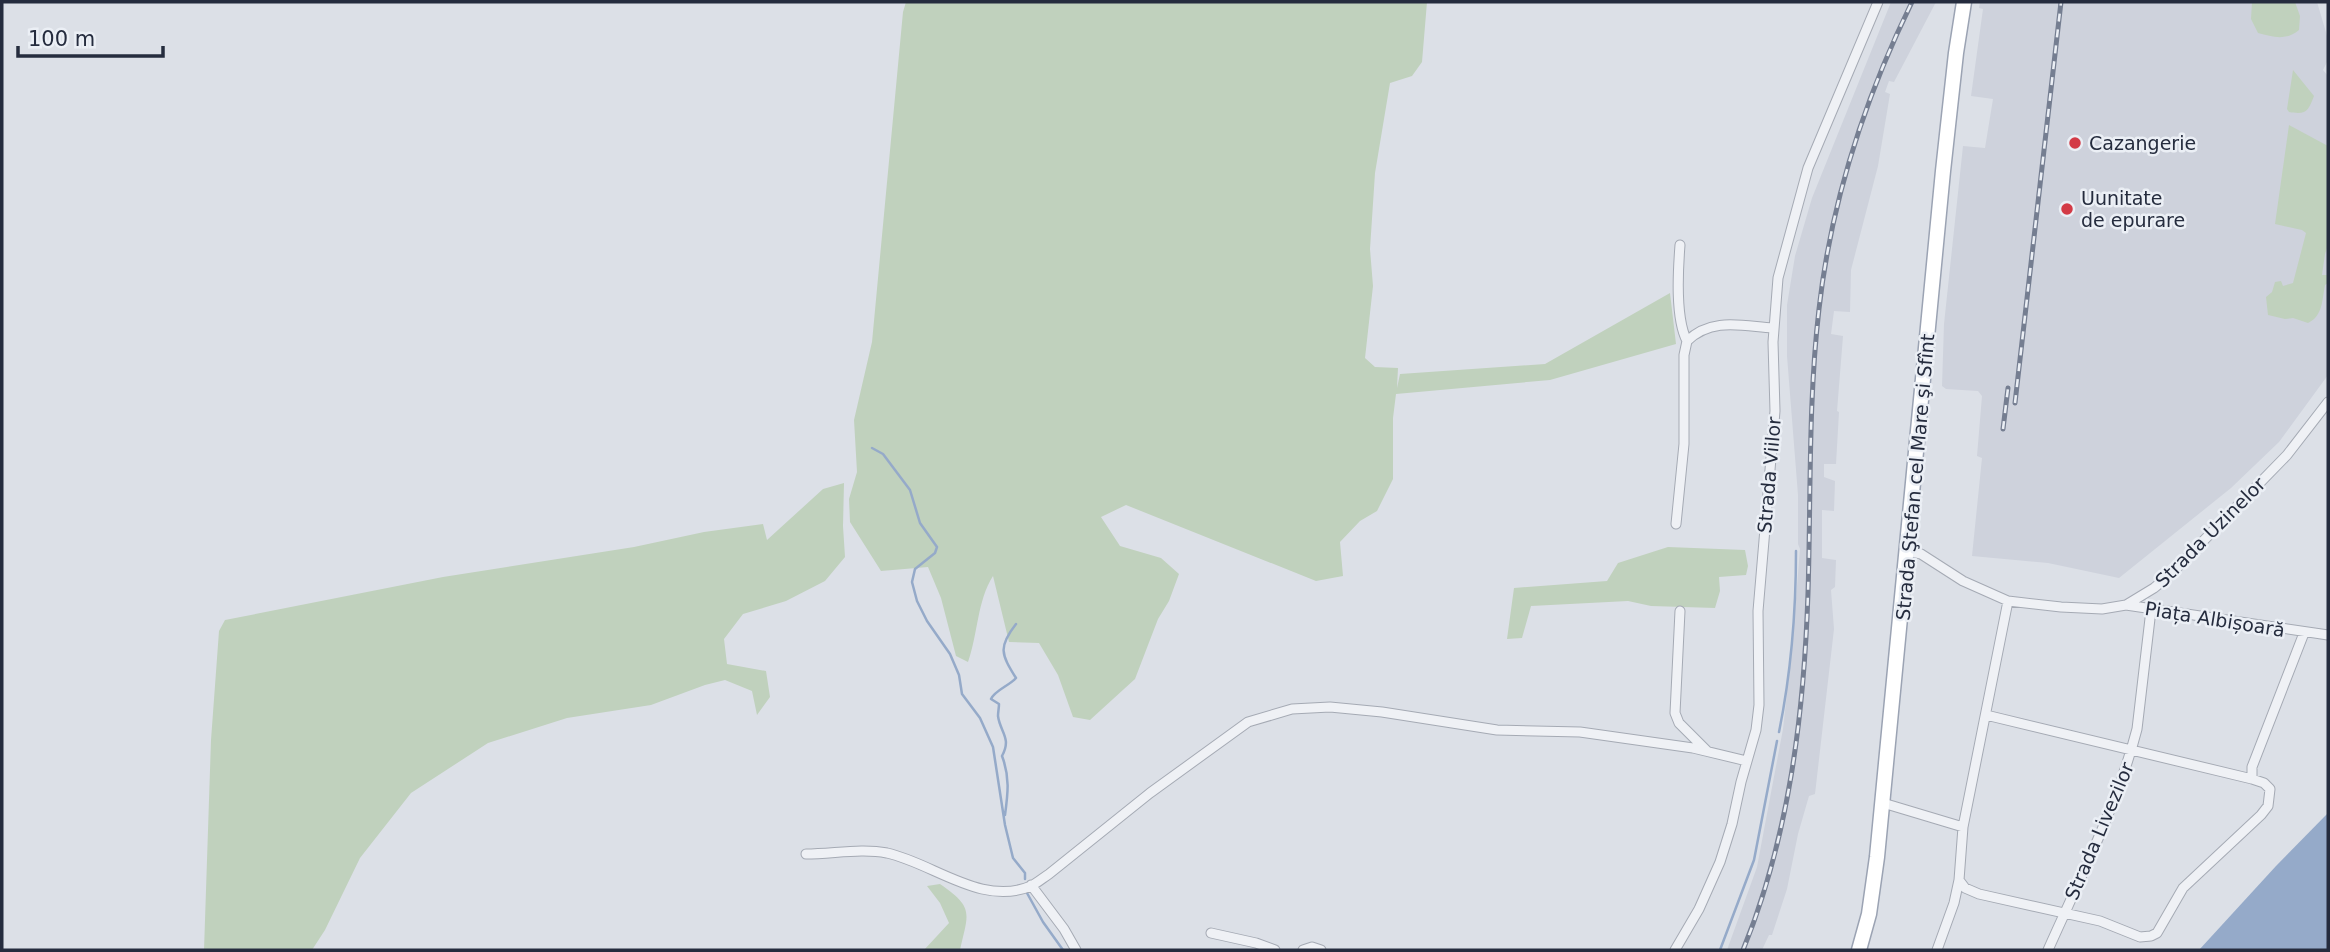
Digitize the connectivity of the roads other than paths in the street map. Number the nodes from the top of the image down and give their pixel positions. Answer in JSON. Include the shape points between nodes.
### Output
{"nodes":[{"id":1,"x":1878,"y":2,"type":"edge"},
{"id":2,"x":1964,"y":2,"type":"edge"},
{"id":3,"x":1679,"y":245,"type":"dead end"},
{"id":4,"x":1773,"y":328,"type":"junction"},
{"id":5,"x":1687,"y":341,"type":"junction"},
{"id":6,"x":2328,"y":402,"type":"edge"},
{"id":7,"x":1676,"y":524,"type":"dead end"},
{"id":8,"x":1908,"y":551,"type":"junction"},
{"id":9,"x":2008,"y":601,"type":"junction"},
{"id":10,"x":2126,"y":605,"type":"junction"},
{"id":11,"x":2151,"y":610,"type":"junction"},
{"id":12,"x":1680,"y":611,"type":"dead end"},
{"id":13,"x":2304,"y":633,"type":"junction"},
{"id":14,"x":2328,"y":635,"type":"edge"},
{"id":15,"x":1986,"y":715,"type":"junction"},
{"id":16,"x":2132,"y":748,"type":"junction"},
{"id":17,"x":1709,"y":752,"type":"junction"},
{"id":18,"x":1747,"y":761,"type":"junction"},
{"id":19,"x":2252,"y":779,"type":"junction"},
{"id":20,"x":1883,"y":803,"type":"junction"},
{"id":21,"x":1963,"y":827,"type":"junction"},
{"id":22,"x":806,"y":854,"type":"dead end"},
{"id":23,"x":1959,"y":880,"type":"junction"},
{"id":24,"x":1031,"y":886,"type":"junction"},
{"id":25,"x":2064,"y":914,"type":"junction"},
{"id":26,"x":1211,"y":933,"type":"dead end"},
{"id":27,"x":1076,"y":950,"type":"edge"},
{"id":28,"x":1275,"y":950,"type":"edge"},
{"id":29,"x":1303,"y":950,"type":"edge"},
{"id":30,"x":1321,"y":950,"type":"edge"},
{"id":31,"x":1675,"y":950,"type":"edge"},
{"id":32,"x":1859,"y":950,"type":"edge"},
{"id":33,"x":1937,"y":950,"type":"edge"},
{"id":34,"x":2048,"y":950,"type":"edge"}],
"edges":[{"from":1,"to":4,"type":"street","name":"Strada Viilor","via":[[1799,195],[1777,278]]},
{"from":2,"to":8,"type":"main road","name":"Strada Ştefan cel Mare şi Sfînt","via":[[1943,172]]},
{"from":3,"to":5,"type":"street","via":[[1682,327]]},
{"from":4,"to":5,"type":"street","via":[[1716,324]]},
{"from":4,"to":18,"type":"street","name":"Strada Viilor","via":[[1775,411],[1758,611],[1759,705]]},
{"from":5,"to":7,"type":"street"},
{"from":6,"to":10,"type":"street","name":"Strada Uzinelor","via":[[2287,455],[2171,573]]},
{"from":8,"to":9,"type":"street","name":"Strada Uzinelor"},
{"from":8,"to":20,"type":"main road","name":"Strada Ştefan cel Mare şi Sfînt"},
{"from":9,"to":10,"type":"street","name":"Strada Uzinelor","via":[[2102,609]]},
{"from":9,"to":15,"type":"street"},
{"from":10,"to":11,"type":"street","name":"Piața Albișoară"},
{"from":11,"to":13,"type":"street","name":"Piața Albișoară"},
{"from":11,"to":16,"type":"street","name":"Strada Livezilor"},
{"from":12,"to":17,"type":"street","via":[[1675,713],[1679,723]]},
{"from":13,"to":14,"type":"street","name":"Piața Albișoară"},
{"from":13,"to":19,"type":"street","name":"Piața Albișoară","via":[[2252,767]]},
{"from":15,"to":16,"type":"street"},
{"from":15,"to":21,"type":"street"},
{"from":16,"to":19,"type":"street","name":"Strada Livezilor"},
{"from":16,"to":25,"type":"street","name":"Strada Livezilor"},
{"from":17,"to":18,"type":"street"},
{"from":17,"to":24,"type":"street","via":[[1580,732],[1497,730],[1382,712],[1292,709],[1248,722]]},
{"from":18,"to":31,"type":"street","name":"Strada Viilor","via":[[1720,862]]},
{"from":19,"to":25,"type":"street","name":"Strada Livezilor","via":[[2270,789],[2268,806],[2183,888],[2161,928],[2151,936],[2140,937],[2100,921]]},
{"from":20,"to":21,"type":"street"},
{"from":20,"to":32,"type":"main road","name":"Strada Ştefan cel Mare şi Sfînt","via":[[1873,890]]},
{"from":21,"to":23,"type":"street"},
{"from":22,"to":24,"type":"street","via":[[879,852],[977,887],[1009,890]]},
{"from":23,"to":25,"type":"street","via":[[1979,894]]},
{"from":23,"to":33,"type":"street"},
{"from":24,"to":27,"type":"street"},
{"from":25,"to":34,"type":"street","name":"Strada Livezilor"},
{"from":26,"to":28,"type":"street"},
{"from":29,"to":30,"type":"street"}]}
